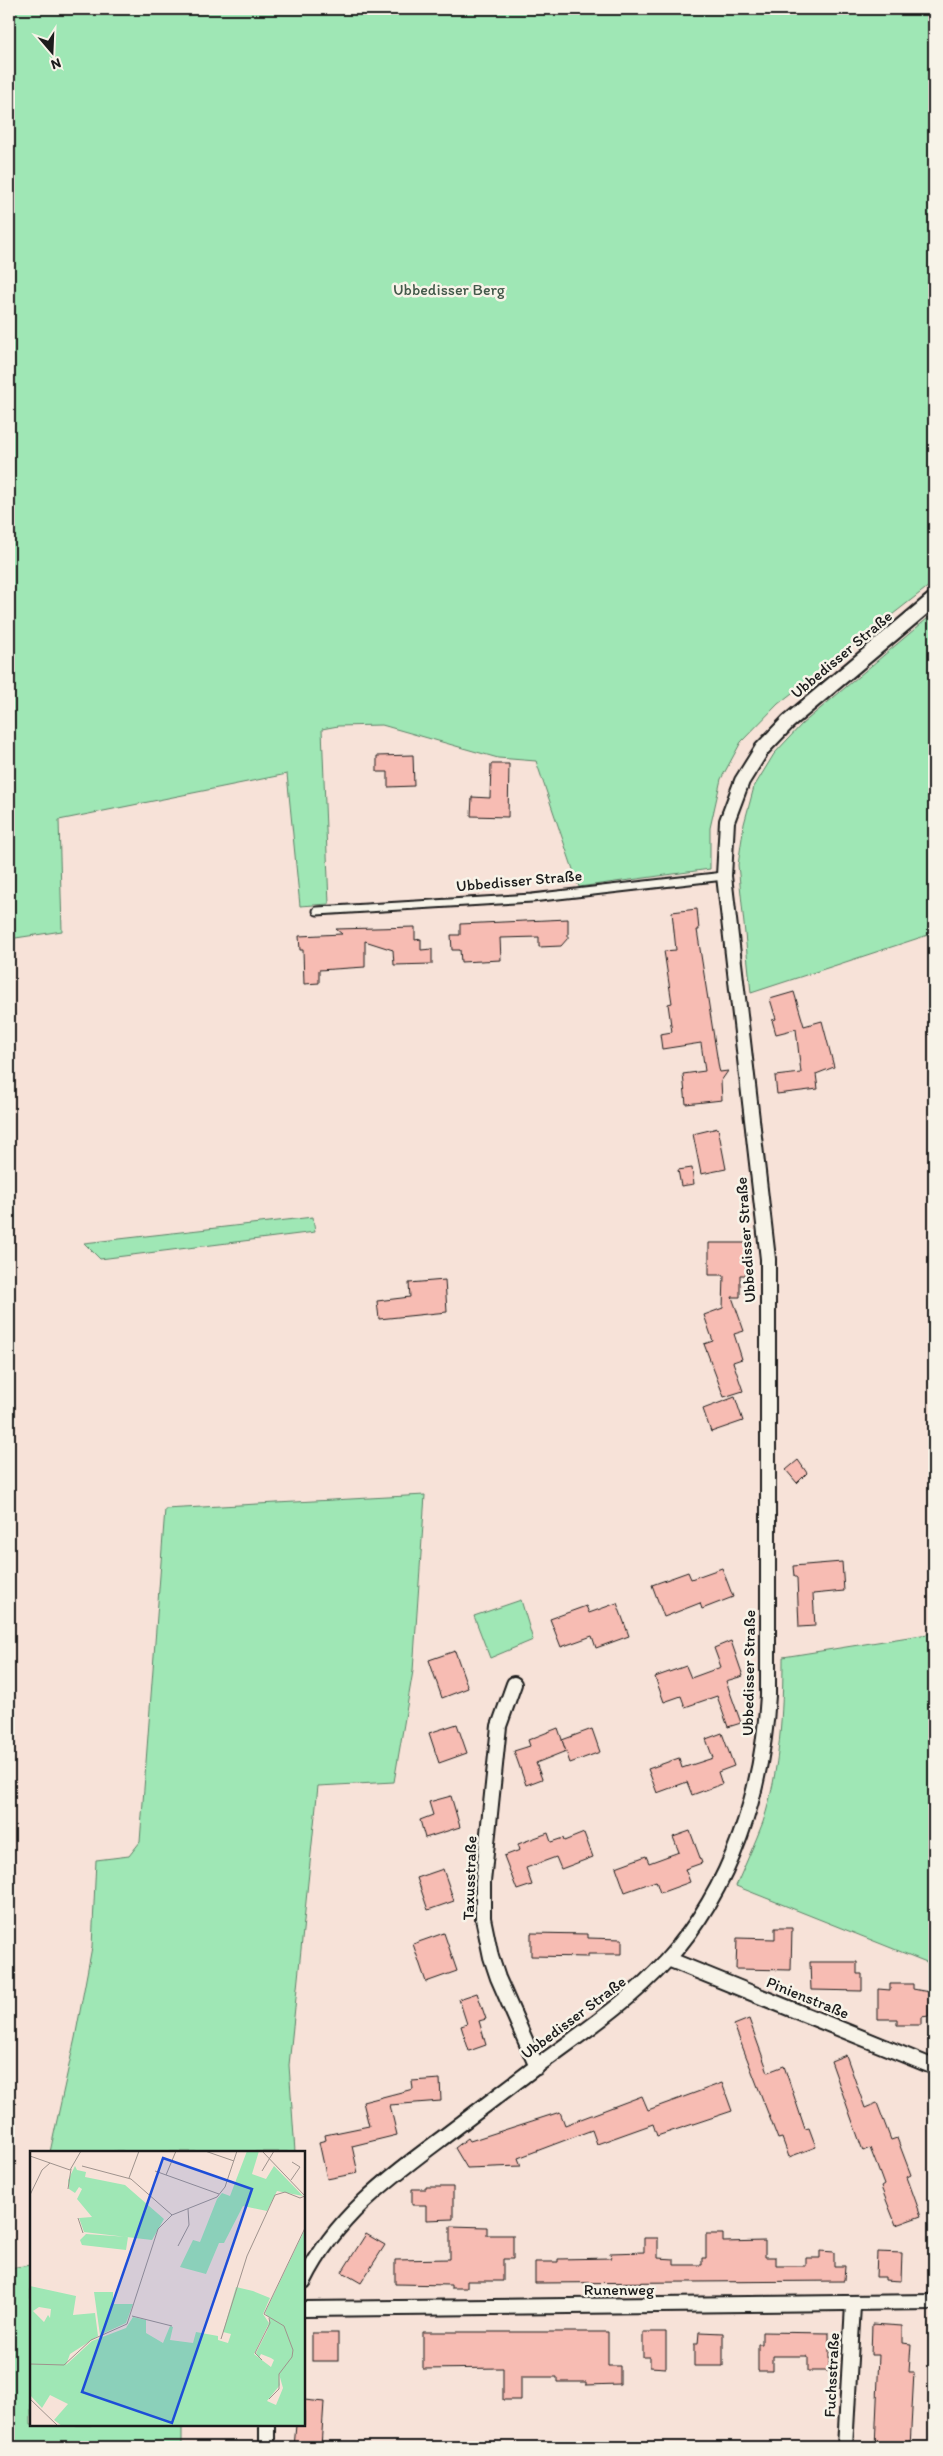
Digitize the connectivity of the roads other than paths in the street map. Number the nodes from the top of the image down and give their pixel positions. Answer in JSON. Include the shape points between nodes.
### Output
{"nodes":[{"id":1,"x":934,"y":599,"type":"edge"},
{"id":2,"x":724,"y":876,"type":"junction"},
{"id":3,"x":317,"y":911,"type":"dead end"},
{"id":4,"x":514,"y":1684,"type":"dead end"},
{"id":5,"x":668,"y":1959,"type":"junction"},
{"id":6,"x":537,"y":2067,"type":"junction"},
{"id":7,"x":934,"y":2067,"type":"edge"},
{"id":8,"x":305,"y":2279,"type":"edge"},
{"id":9,"x":934,"y":2302,"type":"edge"},
{"id":10,"x":852,"y":2305,"type":"junction"},
{"id":11,"x":305,"y":2309,"type":"edge"},
{"id":12,"x":267,"y":2426,"type":"edge"},
{"id":13,"x":266,"y":2447,"type":"edge"},
{"id":14,"x":845,"y":2447,"type":"edge"}],
"edges":[{"from":1,"to":2,"type":"street","name":"Ubbedisser Straße","via":[[788,722],[762,749],[742,780],[727,821]]},
{"from":2,"to":3,"type":"lane","name":"Ubbedisser Straße","via":[[532,898]]},
{"from":2,"to":5,"type":"street","name":"Ubbedisser Straße","via":[[768,1259],[767,1714],[759,1775],[736,1845],[704,1911]]},
{"from":4,"to":6,"type":"street","name":"Taxusstraße","via":[[499,1726],[483,1882],[483,1918],[498,1978]]},
{"from":5,"to":6,"type":"street","name":"Ubbedisser Straße","via":[[639,1989]]},
{"from":5,"to":7,"type":"street","name":"Pinienstraße"},
{"from":6,"to":8,"type":"street","name":"Ubbedisser Straße","via":[[357,2206],[334,2233]]},
{"from":9,"to":10,"type":"street","name":"Runenweg"},
{"from":10,"to":11,"type":"street","name":"Runenweg"},
{"from":10,"to":14,"type":"street","name":"Fuchsstraße"},
{"from":12,"to":13,"type":"street"}]}
